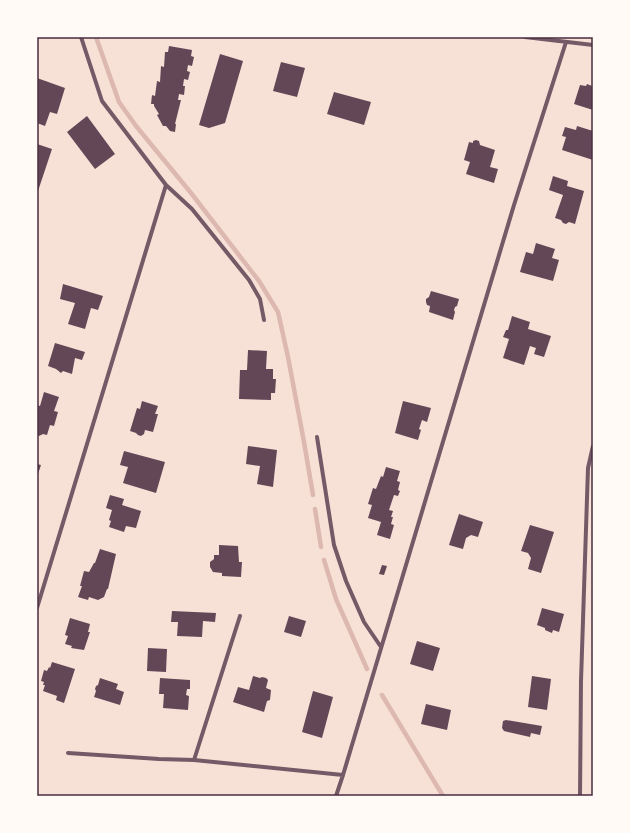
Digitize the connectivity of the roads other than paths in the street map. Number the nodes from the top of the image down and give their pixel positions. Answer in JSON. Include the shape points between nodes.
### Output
{"nodes":[{"id":1,"x":80,"y":37,"type":"edge"},
{"id":2,"x":524,"y":37,"type":"edge"},
{"id":3,"x":566,"y":42,"type":"junction"},
{"id":4,"x":593,"y":45,"type":"edge"},
{"id":5,"x":166,"y":185,"type":"junction"},
{"id":6,"x":264,"y":320,"type":"dead end"},
{"id":7,"x":317,"y":437,"type":"dead end"},
{"id":8,"x":593,"y":446,"type":"edge"},
{"id":9,"x":37,"y":608,"type":"edge"},
{"id":10,"x":240,"y":616,"type":"dead end"},
{"id":11,"x":381,"y":647,"type":"junction"},
{"id":12,"x":68,"y":753,"type":"dead end"},
{"id":13,"x":194,"y":760,"type":"junction"},
{"id":14,"x":343,"y":775,"type":"junction"},
{"id":15,"x":336,"y":796,"type":"edge"},
{"id":16,"x":580,"y":796,"type":"edge"}],
"edges":[{"from":1,"to":5,"type":"street","via":[[102,101]]},
{"from":2,"to":3,"type":"street"},
{"from":3,"to":4,"type":"street"},
{"from":3,"to":11,"type":"street","via":[[514,205]]},
{"from":5,"to":6,"type":"street","via":[[192,209],[249,280],[260,299]]},
{"from":5,"to":9,"type":"street"},
{"from":7,"to":11,"type":"street","via":[[334,545],[364,622]]},
{"from":8,"to":16,"type":"street","via":[[588,476]]},
{"from":10,"to":13,"type":"street"},
{"from":11,"to":14,"type":"street"},
{"from":12,"to":13,"type":"street"},
{"from":13,"to":14,"type":"street"},
{"from":14,"to":15,"type":"street"}]}
